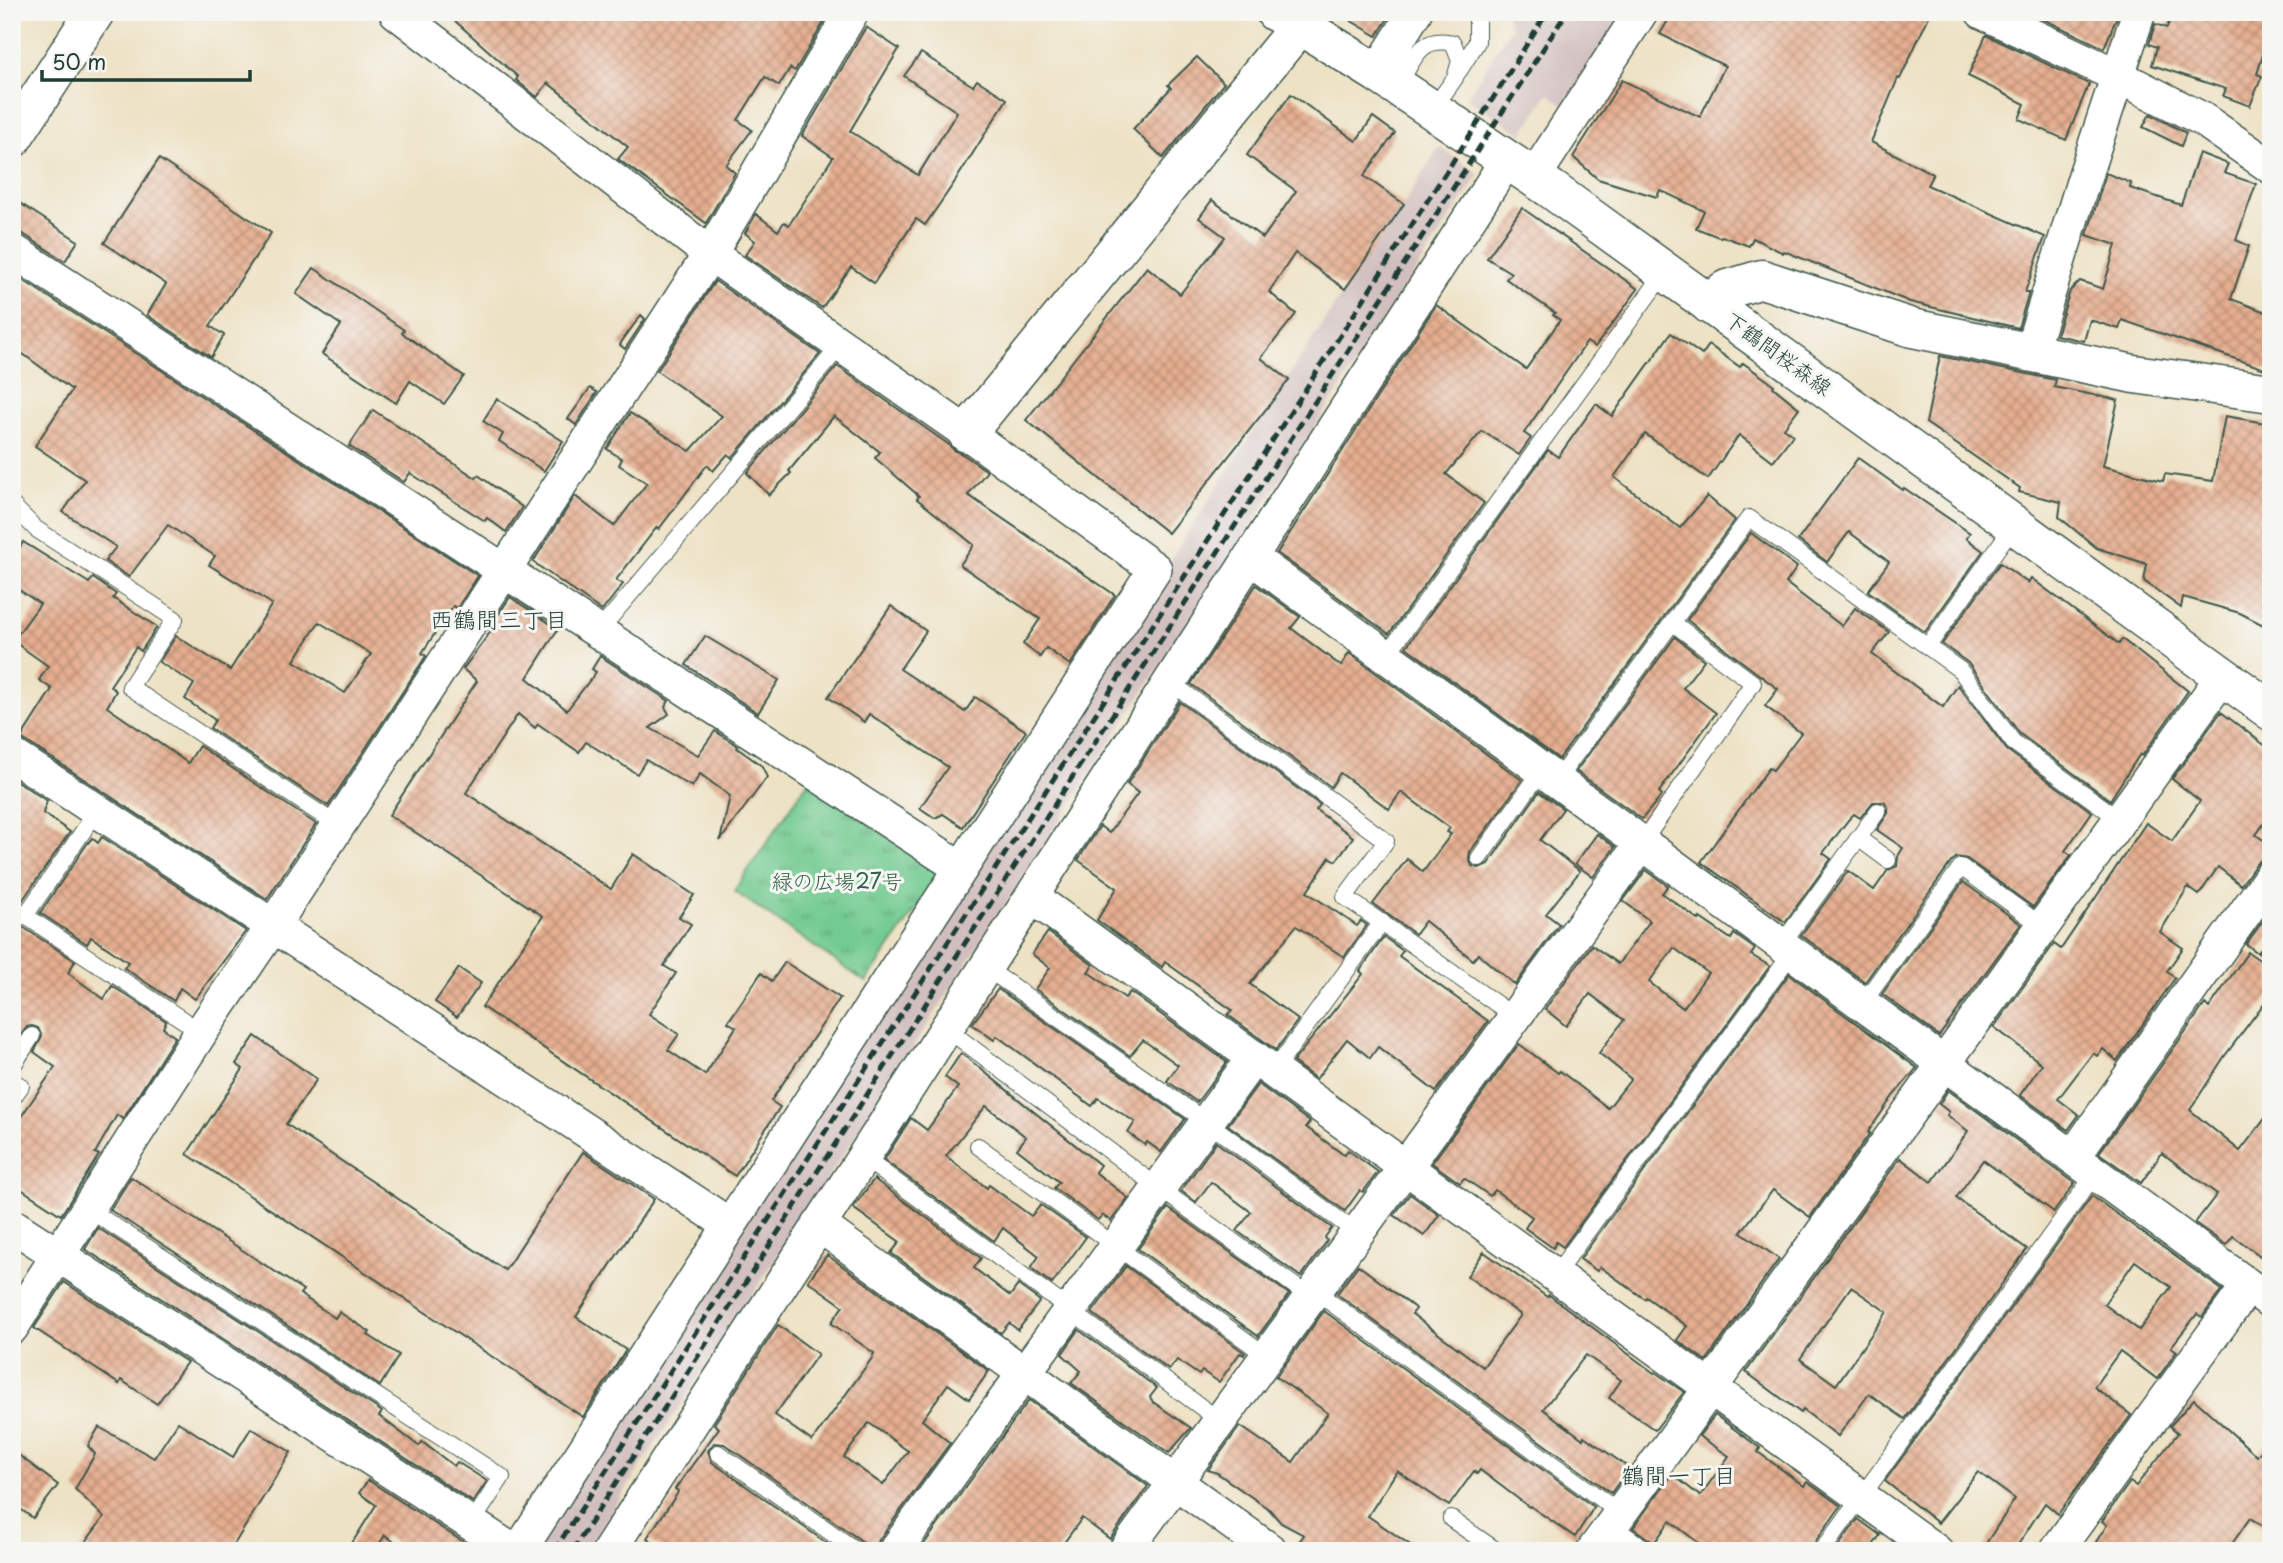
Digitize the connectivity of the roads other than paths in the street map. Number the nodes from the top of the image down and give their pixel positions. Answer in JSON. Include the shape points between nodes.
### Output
{"nodes":[{"id":1,"x":95,"y":12,"type":"edge"},
{"id":2,"x":396,"y":12,"type":"edge"},
{"id":3,"x":852,"y":12,"type":"edge"},
{"id":4,"x":1415,"y":12,"type":"edge"},
{"id":5,"x":1477,"y":12,"type":"edge"},
{"id":6,"x":1641,"y":12,"type":"edge"},
{"id":7,"x":1982,"y":12,"type":"edge"},
{"id":8,"x":2139,"y":12,"type":"edge"},
{"id":9,"x":1294,"y":16,"type":"edge"},
{"id":10,"x":2118,"y":76,"type":"junction"},
{"id":11,"x":1455,"y":78,"type":"junction"},
{"id":12,"x":1387,"y":80,"type":"junction"},
{"id":13,"x":1433,"y":110,"type":"junction"},
{"id":14,"x":12,"y":139,"type":"edge"},
{"id":15,"x":2271,"y":167,"type":"edge"},
{"id":16,"x":1520,"y":169,"type":"junction"},
{"id":17,"x":12,"y":250,"type":"edge"},
{"id":18,"x":710,"y":254,"type":"junction"},
{"id":19,"x":1665,"y":272,"type":"junction"},
{"id":20,"x":1710,"y":304,"type":"junction"},
{"id":21,"x":841,"y":345,"type":"junction"},
{"id":22,"x":2031,"y":354,"type":"junction"},
{"id":23,"x":2271,"y":393,"type":"edge"},
{"id":24,"x":967,"y":433,"type":"junction"},
{"id":25,"x":12,"y":505,"type":"edge"},
{"id":26,"x":2014,"y":525,"type":"junction"},
{"id":27,"x":1251,"y":557,"type":"junction"},
{"id":28,"x":503,"y":569,"type":"junction"},
{"id":29,"x":1673,"y":622,"type":"junction"},
{"id":30,"x":598,"y":632,"type":"junction"},
{"id":31,"x":1928,"y":646,"type":"junction"},
{"id":32,"x":1387,"y":656,"type":"junction"},
{"id":33,"x":2223,"y":676,"type":"junction"},
{"id":34,"x":1169,"y":681,"type":"junction"},
{"id":35,"x":2271,"y":711,"type":"edge"},
{"id":36,"x":12,"y":755,"type":"edge"},
{"id":37,"x":1549,"y":776,"type":"junction"},
{"id":38,"x":97,"y":811,"type":"junction"},
{"id":39,"x":1878,"y":811,"type":"dead end"},
{"id":40,"x":2119,"y":819,"type":"junction"},
{"id":41,"x":337,"y":825,"type":"junction"},
{"id":42,"x":1858,"y":838,"type":"junction"},
{"id":43,"x":1642,"y":843,"type":"junction"},
{"id":44,"x":1479,"y":858,"type":"dead end"},
{"id":45,"x":1888,"y":860,"type":"dead end"},
{"id":46,"x":961,"y":868,"type":"junction"},
{"id":47,"x":2271,"y":876,"type":"edge"},
{"id":48,"x":1032,"y":897,"type":"junction"},
{"id":49,"x":19,"y":912,"type":"edge"},
{"id":50,"x":1382,"y":922,"type":"junction"},
{"id":51,"x":273,"y":926,"type":"junction"},
{"id":52,"x":2042,"y":926,"type":"junction"},
{"id":53,"x":1786,"y":949,"type":"junction"},
{"id":54,"x":986,"y":968,"type":"junction"},
{"id":55,"x":1862,"y":1004,"type":"junction"},
{"id":56,"x":1515,"y":1017,"type":"junction"},
{"id":57,"x":947,"y":1029,"type":"junction"},
{"id":58,"x":201,"y":1032,"type":"junction"},
{"id":59,"x":32,"y":1037,"type":"dead end"},
{"id":60,"x":1944,"y":1063,"type":"junction"},
{"id":61,"x":1264,"y":1064,"type":"junction"},
{"id":62,"x":12,"y":1067,"type":"edge"},
{"id":63,"x":12,"y":1081,"type":"edge"},
{"id":64,"x":12,"y":1099,"type":"edge"},
{"id":65,"x":1207,"y":1122,"type":"junction"},
{"id":66,"x":978,"y":1146,"type":"dead end"},
{"id":67,"x":864,"y":1158,"type":"junction"},
{"id":68,"x":2084,"y":1166,"type":"junction"},
{"id":69,"x":1406,"y":1167,"type":"junction"},
{"id":70,"x":1159,"y":1188,"type":"junction"},
{"id":71,"x":88,"y":1209,"type":"junction"},
{"id":72,"x":12,"y":1225,"type":"edge"},
{"id":73,"x":730,"y":1225,"type":"junction"},
{"id":74,"x":819,"y":1225,"type":"junction"},
{"id":75,"x":1357,"y":1233,"type":"junction"},
{"id":76,"x":1116,"y":1247,"type":"junction"},
{"id":77,"x":58,"y":1256,"type":"junction"},
{"id":78,"x":1555,"y":1275,"type":"junction"},
{"id":79,"x":1313,"y":1294,"type":"junction"},
{"id":80,"x":2260,"y":1294,"type":"edge"},
{"id":81,"x":1070,"y":1309,"type":"junction"},
{"id":82,"x":12,"y":1326,"type":"edge"},
{"id":83,"x":1267,"y":1356,"type":"junction"},
{"id":84,"x":1024,"y":1373,"type":"junction"},
{"id":85,"x":1710,"y":1387,"type":"junction"},
{"id":86,"x":1220,"y":1421,"type":"junction"},
{"id":87,"x":718,"y":1453,"type":"dead end"},
{"id":88,"x":1175,"y":1482,"type":"junction"},
{"id":89,"x":1861,"y":1497,"type":"junction"},
{"id":90,"x":1451,"y":1519,"type":"dead end"},
{"id":91,"x":471,"y":1524,"type":"junction"},
{"id":92,"x":1608,"y":1530,"type":"edge"},
{"id":93,"x":513,"y":1551,"type":"edge"},
{"id":94,"x":519,"y":1551,"type":"edge"},
{"id":95,"x":609,"y":1551,"type":"edge"},
{"id":96,"x":857,"y":1551,"type":"edge"},
{"id":97,"x":895,"y":1551,"type":"edge"},
{"id":98,"x":1125,"y":1551,"type":"edge"},
{"id":99,"x":1271,"y":1551,"type":"edge"},
{"id":100,"x":1497,"y":1551,"type":"edge"},
{"id":101,"x":1648,"y":1551,"type":"edge"},
{"id":102,"x":1822,"y":1551,"type":"edge"},
{"id":103,"x":1936,"y":1551,"type":"edge"},
{"id":104,"x":2056,"y":1551,"type":"edge"}],
"edges":[{"from":1,"to":14,"type":"street"},
{"from":2,"to":18,"type":"street"},
{"from":3,"to":18,"type":"street"},
{"from":4,"to":12,"type":"street"},
{"from":5,"to":11,"type":"lane","via":[[1477,42]]},
{"from":6,"to":16,"type":"street"},
{"from":7,"to":10,"type":"street"},
{"from":8,"to":10,"type":"street"},
{"from":9,"to":12,"type":"street","name":"下鶴間桜森線"},
{"from":9,"to":24,"type":"street"},
{"from":10,"to":15,"type":"street","via":[[2202,119]]},
{"from":10,"to":22,"type":"street"},
{"from":11,"to":12,"type":"lane","via":[[1460,61],[1453,43],[1438,40],[1423,46]]},
{"from":11,"to":13,"type":"lane"},
{"from":12,"to":13,"type":"street","name":"下鶴間桜森線"},
{"from":13,"to":16,"type":"street","name":"下鶴間桜森線"},
{"from":16,"to":19,"type":"street","name":"下鶴間桜森線"},
{"from":16,"to":27,"type":"street"},
{"from":17,"to":28,"type":"street"},
{"from":18,"to":21,"type":"street"},
{"from":18,"to":28,"type":"street"},
{"from":19,"to":20,"type":"street","name":"下鶴間桜森線"},
{"from":19,"to":32,"type":"lane"},
{"from":20,"to":22,"type":"street","via":[[1725,290],[1762,278],[1912,328]]},
{"from":20,"to":26,"type":"street","name":"下鶴間桜森線"},
{"from":21,"to":24,"type":"street"},
{"from":21,"to":30,"type":"lane"},
{"from":22,"to":23,"type":"street"},
{"from":24,"to":46,"type":"street","via":[[1155,569]]},
{"from":25,"to":41,"type":"lane","via":[[36,530],[175,619],[130,687]]},
{"from":26,"to":31,"type":"lane"},
{"from":26,"to":33,"type":"street","name":"下鶴間桜森線"},
{"from":27,"to":32,"type":"street"},
{"from":27,"to":34,"type":"street"},
{"from":28,"to":30,"type":"street"},
{"from":28,"to":41,"type":"street"},
{"from":29,"to":31,"type":"lane","via":[[1749,518]]},
{"from":29,"to":37,"type":"lane"},
{"from":29,"to":43,"type":"lane","via":[[1753,683]]},
{"from":30,"to":46,"type":"street"},
{"from":31,"to":40,"type":"lane","via":[[1960,670],[2013,742]]},
{"from":32,"to":37,"type":"street"},
{"from":33,"to":35,"type":"street","name":"下鶴間桜森線"},
{"from":33,"to":40,"type":"street"},
{"from":34,"to":48,"type":"street"},
{"from":34,"to":50,"type":"lane","via":[[1386,841],[1345,897]]},
{"from":36,"to":38,"type":"street"},
{"from":37,"to":43,"type":"street"},
{"from":37,"to":44,"type":"lane"},
{"from":38,"to":49,"type":"lane"},
{"from":38,"to":51,"type":"street"},
{"from":39,"to":42,"type":"lane"},
{"from":40,"to":52,"type":"street"},
{"from":41,"to":51,"type":"street"},
{"from":42,"to":45,"type":"lane"},
{"from":42,"to":53,"type":"lane"},
{"from":43,"to":53,"type":"street"},
{"from":43,"to":56,"type":"street"},
{"from":46,"to":73,"type":"street"},
{"from":47,"to":68,"type":"street"},
{"from":48,"to":54,"type":"street"},
{"from":48,"to":61,"type":"street"},
{"from":49,"to":58,"type":"lane"},
{"from":50,"to":56,"type":"lane"},
{"from":50,"to":61,"type":"lane"},
{"from":51,"to":58,"type":"street"},
{"from":51,"to":73,"type":"street"},
{"from":52,"to":55,"type":"lane","via":[[1961,867]]},
{"from":52,"to":60,"type":"street"},
{"from":53,"to":55,"type":"street"},
{"from":53,"to":78,"type":"lane"},
{"from":54,"to":57,"type":"street"},
{"from":54,"to":65,"type":"lane"},
{"from":55,"to":60,"type":"street"},
{"from":56,"to":69,"type":"street"},
{"from":57,"to":67,"type":"street"},
{"from":57,"to":70,"type":"lane"},
{"from":58,"to":71,"type":"street"},
{"from":59,"to":62,"type":"lane"},
{"from":60,"to":68,"type":"street"},
{"from":60,"to":85,"type":"street"},
{"from":61,"to":65,"type":"street"},
{"from":61,"to":69,"type":"street"},
{"from":63,"to":64,"type":"lane","via":[[21,1086]]},
{"from":65,"to":70,"type":"street"},
{"from":65,"to":75,"type":"lane"},
{"from":66,"to":76,"type":"lane"},
{"from":67,"to":74,"type":"street"},
{"from":67,"to":81,"type":"lane"},
{"from":68,"to":80,"type":"street"},
{"from":68,"to":89,"type":"lane"},
{"from":69,"to":75,"type":"street"},
{"from":69,"to":78,"type":"street"},
{"from":70,"to":76,"type":"street"},
{"from":70,"to":79,"type":"lane"},
{"from":71,"to":77,"type":"street"},
{"from":71,"to":91,"type":"lane","via":[[502,1477]]},
{"from":72,"to":77,"type":"street"},
{"from":73,"to":94,"type":"street"},
{"from":74,"to":84,"type":"street"},
{"from":74,"to":95,"type":"street"},
{"from":75,"to":79,"type":"street"},
{"from":76,"to":81,"type":"street"},
{"from":76,"to":83,"type":"lane"},
{"from":77,"to":82,"type":"street"},
{"from":77,"to":91,"type":"street"},
{"from":78,"to":85,"type":"street"},
{"from":79,"to":83,"type":"street"},
{"from":79,"to":92,"type":"lane"},
{"from":80,"to":104,"type":"street"},
{"from":81,"to":84,"type":"street"},
{"from":81,"to":86,"type":"lane"},
{"from":83,"to":86,"type":"street"},
{"from":84,"to":88,"type":"street"},
{"from":84,"to":97,"type":"street"},
{"from":85,"to":89,"type":"street"},
{"from":85,"to":92,"type":"street"},
{"from":86,"to":88,"type":"street"},
{"from":87,"to":96,"type":"lane"},
{"from":88,"to":98,"type":"street"},
{"from":88,"to":99,"type":"street"},
{"from":89,"to":102,"type":"lane"},
{"from":89,"to":103,"type":"street"},
{"from":90,"to":100,"type":"lane"},
{"from":91,"to":93,"type":"street"},
{"from":92,"to":101,"type":"lane"}]}
